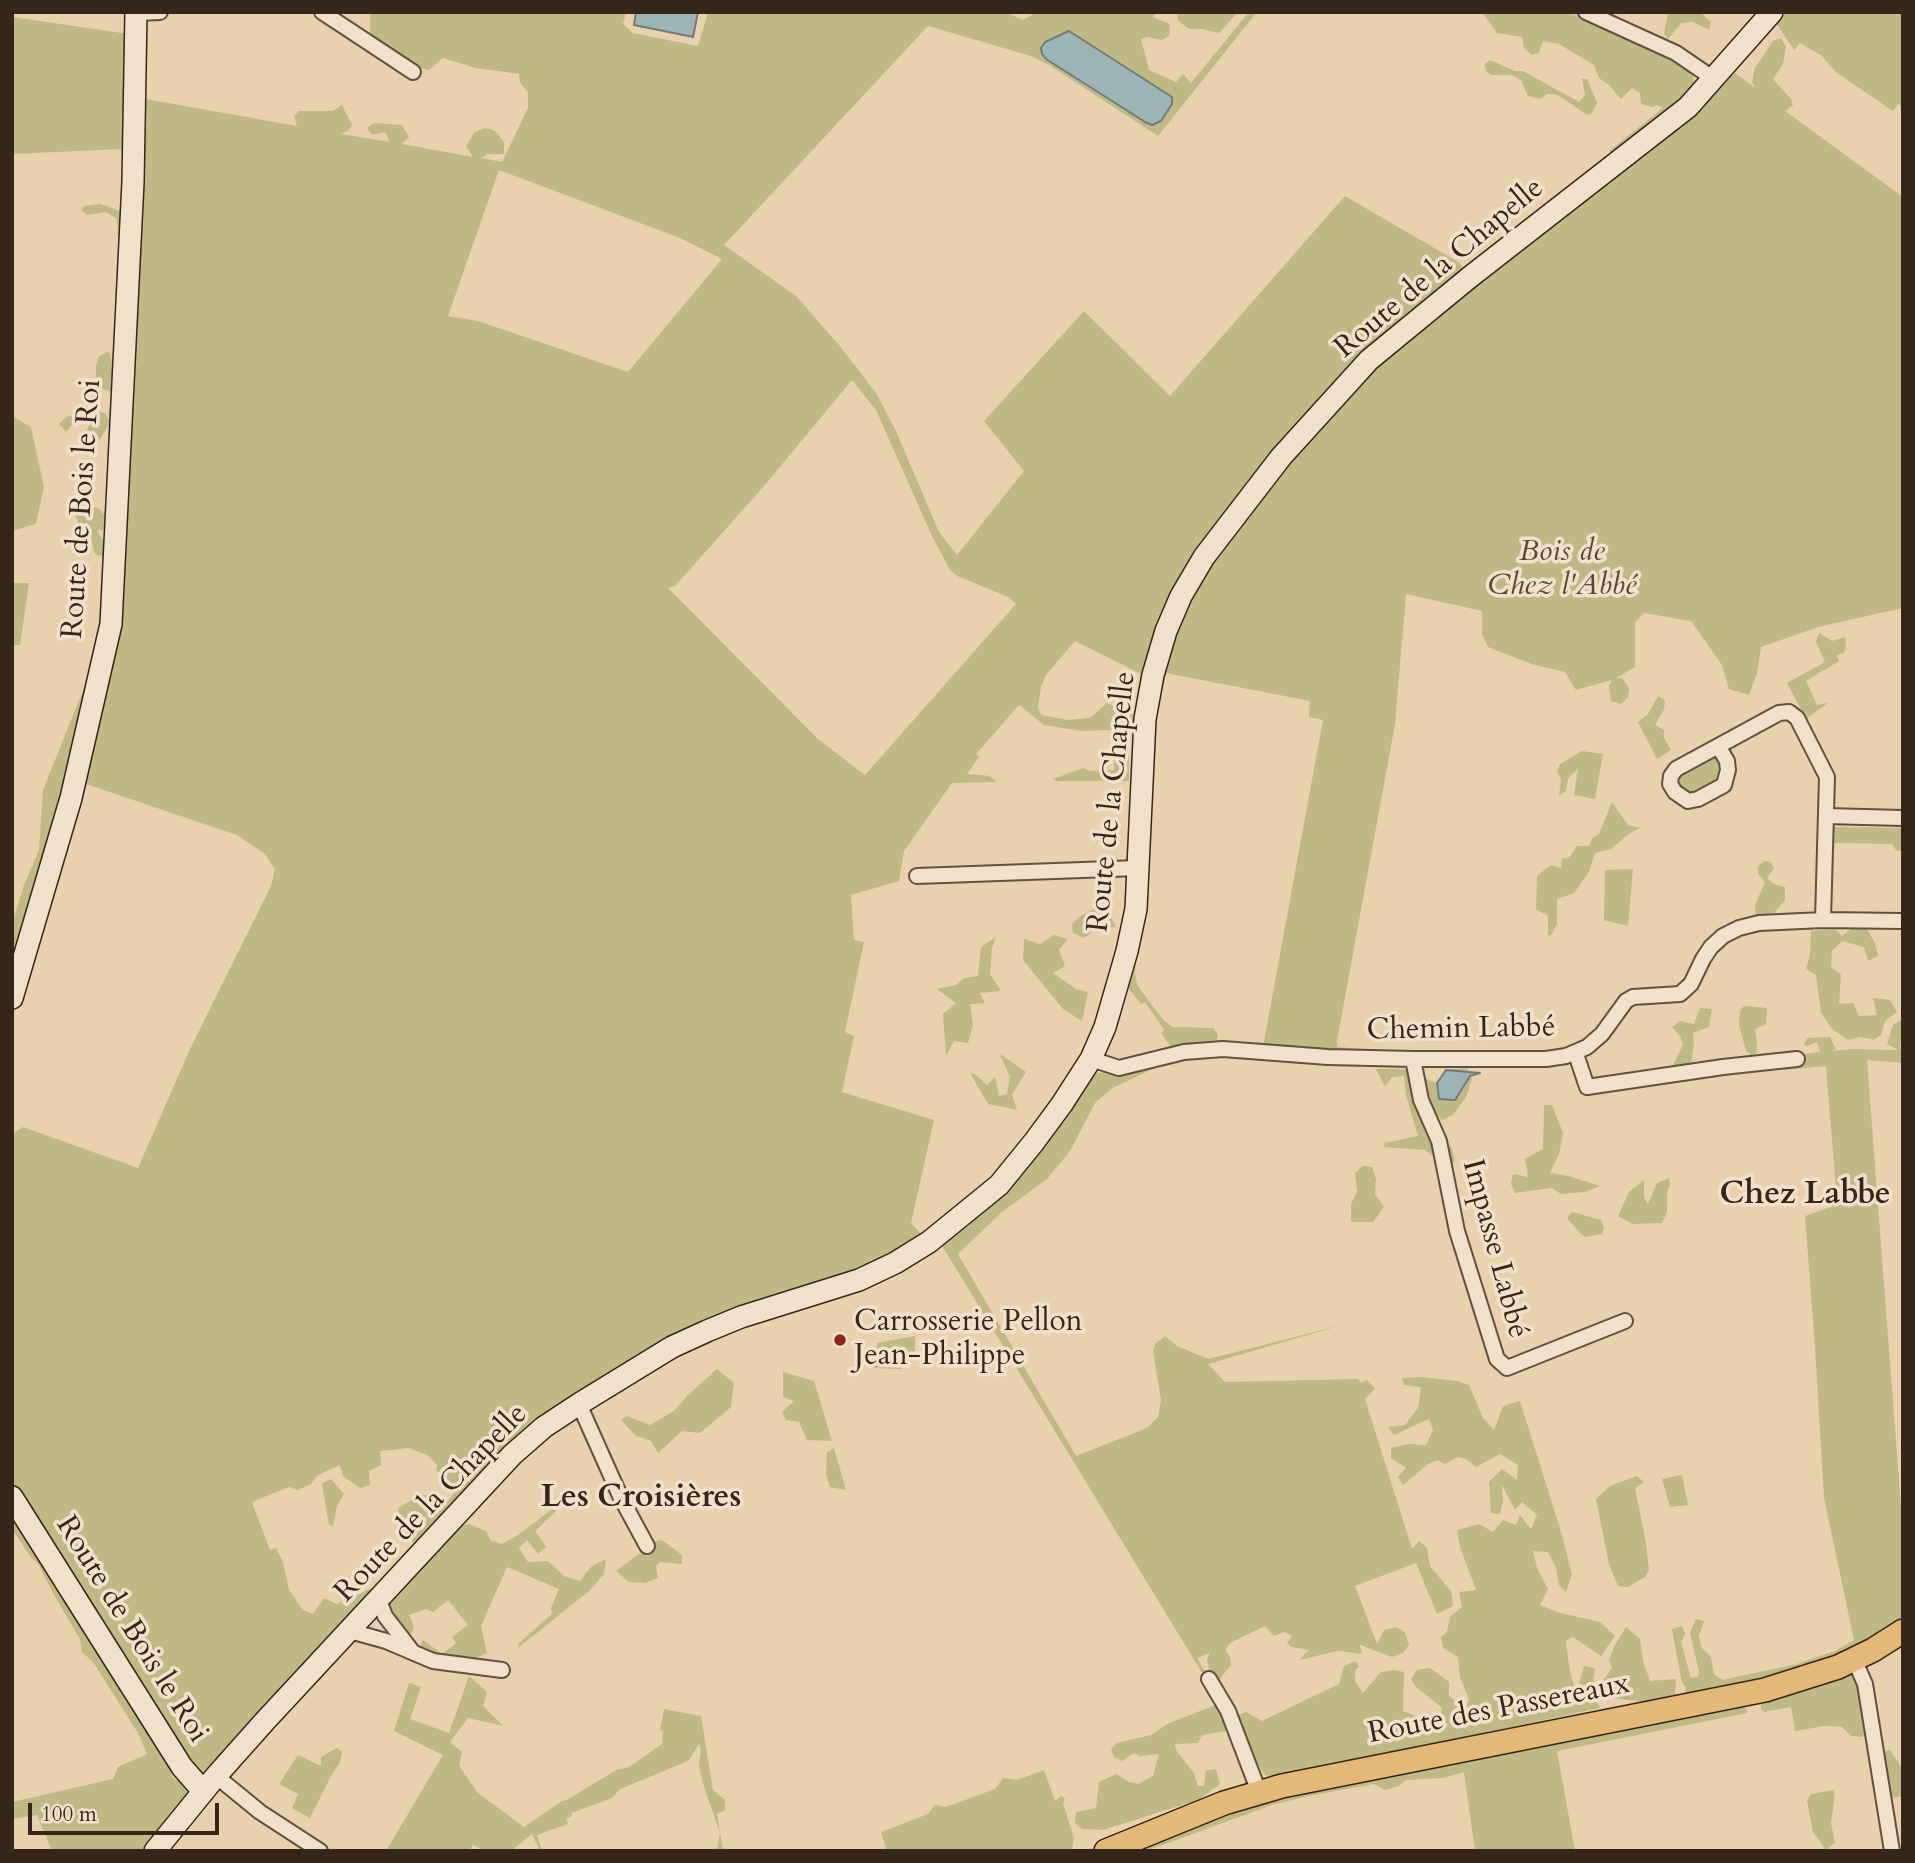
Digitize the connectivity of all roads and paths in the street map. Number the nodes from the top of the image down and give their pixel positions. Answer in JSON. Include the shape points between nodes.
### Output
{"nodes":[{"id":1,"x":160,"y":12,"type":"edge"},
{"id":2,"x":322,"y":12,"type":"edge"},
{"id":3,"x":1586,"y":12,"type":"edge"},
{"id":4,"x":1772,"y":12,"type":"edge"},
{"id":5,"x":136,"y":13,"type":"edge"},
{"id":6,"x":413,"y":72,"type":"dead end"},
{"id":7,"x":1714,"y":79,"type":"junction"},
{"id":8,"x":1718,"y":746,"type":"dead end"},
{"id":9,"x":1826,"y":816,"type":"junction"},
{"id":10,"x":1903,"y":818,"type":"edge"},
{"id":11,"x":1138,"y":867,"type":"junction"},
{"id":12,"x":917,"y":876,"type":"dead end"},
{"id":13,"x":1823,"y":920,"type":"junction"},
{"id":14,"x":1903,"y":921,"type":"edge"},
{"id":15,"x":12,"y":998,"type":"edge"},
{"id":16,"x":1576,"y":1054,"type":"junction"},
{"id":17,"x":1091,"y":1059,"type":"junction"},
{"id":18,"x":1413,"y":1059,"type":"junction"},
{"id":19,"x":1797,"y":1059,"type":"dead end"},
{"id":20,"x":1625,"y":1321,"type":"dead end"},
{"id":21,"x":579,"y":1404,"type":"junction"},
{"id":22,"x":12,"y":1497,"type":"edge"},
{"id":23,"x":647,"y":1546,"type":"dead end"},
{"id":24,"x":379,"y":1600,"type":"junction"},
{"id":25,"x":350,"y":1631,"type":"junction"},
{"id":26,"x":1903,"y":1631,"type":"edge"},
{"id":27,"x":413,"y":1652,"type":"junction"},
{"id":28,"x":1854,"y":1659,"type":"junction"},
{"id":29,"x":502,"y":1670,"type":"dead end"},
{"id":30,"x":1209,"y":1679,"type":"dead end"},
{"id":31,"x":210,"y":1783,"type":"junction"},
{"id":32,"x":1259,"y":1792,"type":"junction"},
{"id":33,"x":155,"y":1851,"type":"edge"},
{"id":34,"x":320,"y":1851,"type":"edge"},
{"id":35,"x":1106,"y":1851,"type":"edge"},
{"id":36,"x":1892,"y":1851,"type":"edge"}],
"edges":[{"from":1,"to":5,"type":"street"},
{"from":2,"to":6,"type":"street"},
{"from":3,"to":7,"type":"street","via":[[1676,53]]},
{"from":4,"to":7,"type":"main road","name":"Route de la Chapelle"},
{"from":5,"to":15,"type":"main road","name":"Route de Bois le Roi","via":[[133,181],[111,624],[71,798]]},
{"from":7,"to":11,"type":"main road","name":"Route de la Chapelle","via":[[1688,107],[1369,360],[1281,457],[1204,557],[1166,631],[1153,676],[1145,719]]},
{"from":8,"to":9,"type":"street","via":[[1789,712],[1797,718],[1827,777]]},
{"from":9,"to":10,"type":"street"},
{"from":9,"to":13,"type":"street"},
{"from":11,"to":12,"type":"street"},
{"from":11,"to":17,"type":"main road","name":"Route de la Chapelle","via":[[1127,951]]},
{"from":13,"to":14,"type":"street","name":"Chemin Labbé"},
{"from":13,"to":16,"type":"street","name":"Chemin Labbé","via":[[1759,923],[1723,936],[1703,959],[1692,984],[1680,994],[1626,1001],[1602,1034]]},
{"from":16,"to":18,"type":"street","name":"Chemin Labbé","via":[[1546,1059]]},
{"from":16,"to":19,"type":"street","via":[[1587,1087]]},
{"from":17,"to":18,"type":"street","name":"Chemin Labbé","via":[[1119,1068],[1184,1052],[1223,1049]]},
{"from":17,"to":21,"type":"main road","name":"Route de la Chapelle","via":[[999,1185],[929,1242],[859,1280],[706,1331]]},
{"from":18,"to":20,"type":"street","name":"Impasse Labbé","via":[[1421,1100],[1439,1141],[1457,1231],[1501,1364],[1507,1368]]},
{"from":21,"to":23,"type":"street"},
{"from":21,"to":24,"type":"main road","name":"Route de la Chapelle","via":[[512,1455]]},
{"from":22,"to":31,"type":"main road","name":"Route de Bois le Roi","via":[[182,1767]]},
{"from":24,"to":25,"type":"main road","name":"Route de la Chapelle"},
{"from":24,"to":27,"type":"street","via":[[385,1616]]},
{"from":25,"to":27,"type":"street"},
{"from":25,"to":31,"type":"main road","name":"Route de la Chapelle"},
{"from":26,"to":28,"type":"main road","name":"Route des Passereaux"},
{"from":27,"to":29,"type":"street","via":[[433,1661]]},
{"from":28,"to":32,"type":"main road","name":"Route des Passereaux","via":[[1765,1690]]},
{"from":28,"to":36,"type":"street","via":[[1865,1684]]},
{"from":30,"to":32,"type":"street","via":[[1228,1711]]},
{"from":31,"to":33,"type":"main road","name":"Route de la Chapelle"},
{"from":31,"to":34,"type":"street"},
{"from":32,"to":35,"type":"main road","name":"Route des Passereaux"}]}
